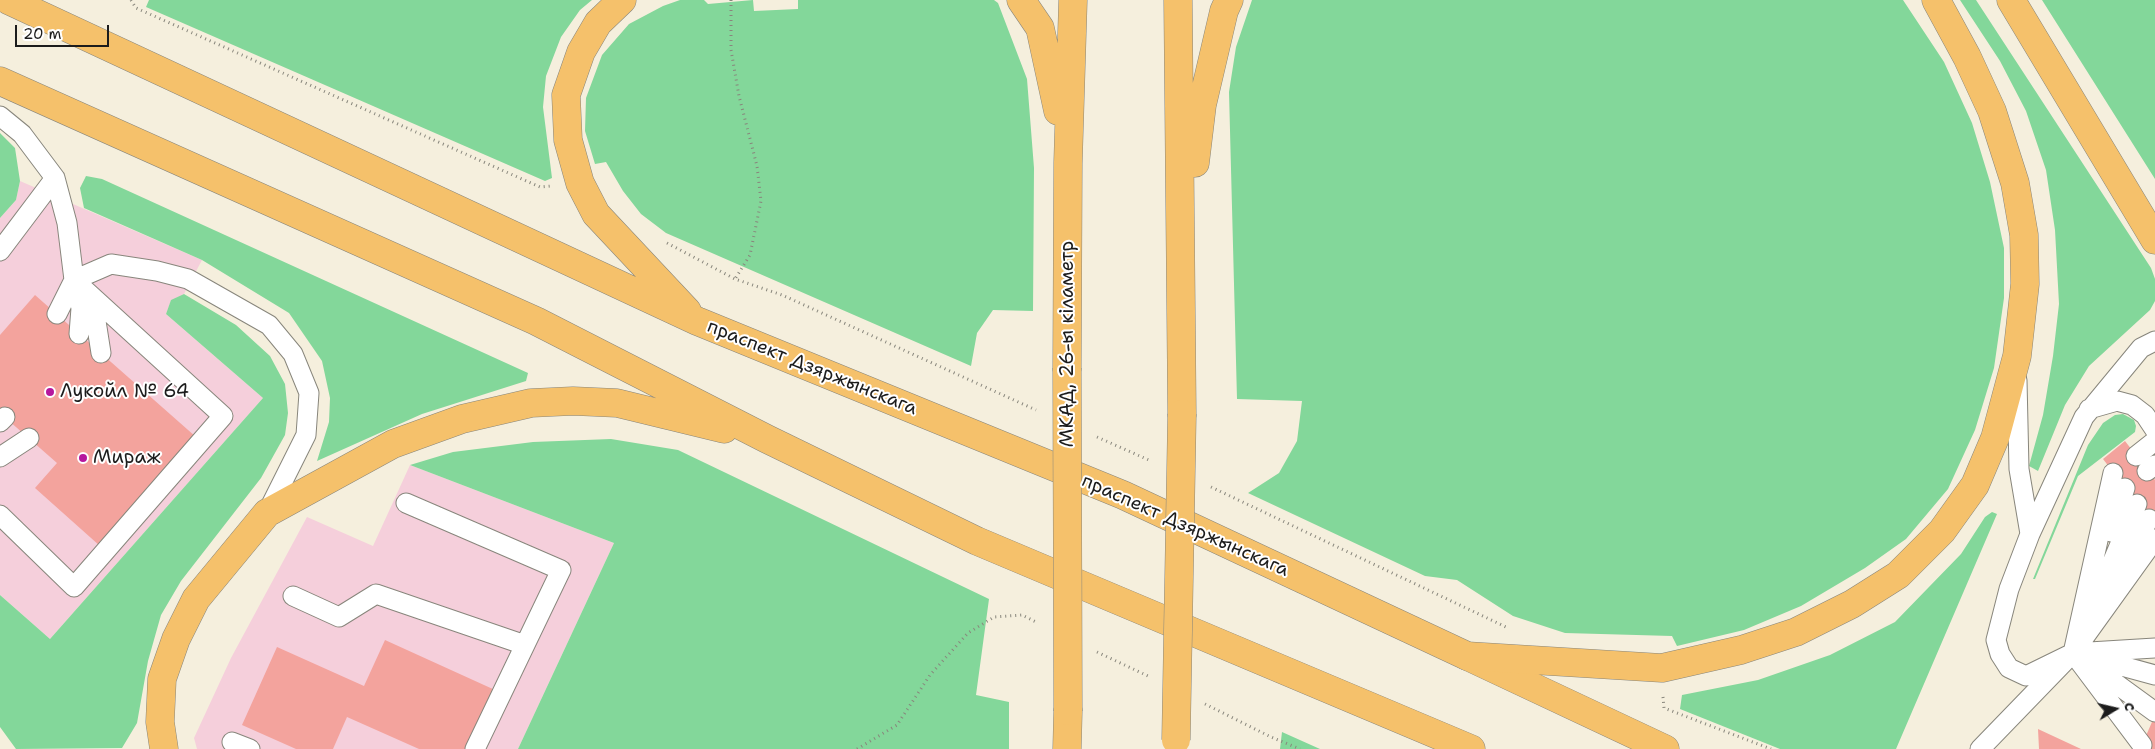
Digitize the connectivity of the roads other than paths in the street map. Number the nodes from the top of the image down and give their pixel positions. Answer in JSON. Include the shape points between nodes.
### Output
{"nodes":[{"id":1,"x":8,"y":0,"type":"edge"},
{"id":2,"x":622,"y":0,"type":"edge"},
{"id":3,"x":1021,"y":0,"type":"edge"},
{"id":4,"x":1073,"y":0,"type":"edge"},
{"id":5,"x":1178,"y":0,"type":"edge"},
{"id":6,"x":1229,"y":0,"type":"edge"},
{"id":7,"x":1936,"y":0,"type":"edge"},
{"id":8,"x":2011,"y":0,"type":"edge"},
{"id":9,"x":0,"y":81,"type":"edge"},
{"id":10,"x":0,"y":116,"type":"edge"},
{"id":11,"x":1068,"y":163,"type":"junction"},
{"id":12,"x":55,"y":178,"type":"junction"},
{"id":13,"x":2155,"y":240,"type":"edge"},
{"id":14,"x":0,"y":251,"type":"edge"},
{"id":15,"x":1182,"y":262,"type":"junction"},
{"id":16,"x":74,"y":280,"type":"junction"},
{"id":17,"x":56,"y":314,"type":"dead end"},
{"id":18,"x":697,"y":321,"type":"junction"},
{"id":19,"x":79,"y":334,"type":"dead end"},
{"id":20,"x":2155,"y":340,"type":"edge"},
{"id":21,"x":101,"y":353,"type":"dead end"},
{"id":22,"x":2017,"y":356,"type":"junction"},
{"id":23,"x":2089,"y":408,"type":"junction"},
{"id":24,"x":2155,"y":430,"type":"edge"},
{"id":25,"x":29,"y":438,"type":"dead end"},
{"id":26,"x":767,"y":439,"type":"junction"},
{"id":27,"x":2155,"y":441,"type":"edge"},
{"id":28,"x":2136,"y":456,"type":"dead end"},
{"id":29,"x":0,"y":458,"type":"edge"},
{"id":30,"x":2114,"y":473,"type":"dead end"},
{"id":31,"x":2126,"y":488,"type":"dead end"},
{"id":32,"x":406,"y":503,"type":"dead end"},
{"id":33,"x":2137,"y":504,"type":"dead end"},
{"id":34,"x":267,"y":513,"type":"junction"},
{"id":35,"x":0,"y":515,"type":"edge"},
{"id":36,"x":2149,"y":519,"type":"dead end"},
{"id":37,"x":2030,"y":534,"type":"junction"},
{"id":38,"x":2155,"y":539,"type":"edge"},
{"id":39,"x":293,"y":596,"type":"dead end"},
{"id":40,"x":525,"y":645,"type":"junction"},
{"id":41,"x":2155,"y":648,"type":"edge"},
{"id":42,"x":2073,"y":653,"type":"junction"},
{"id":43,"x":1467,"y":656,"type":"junction"},
{"id":44,"x":2155,"y":675,"type":"edge"},
{"id":45,"x":2155,"y":712,"type":"edge"},
{"id":46,"x":160,"y":722,"type":"junction"},
{"id":47,"x":232,"y":742,"type":"dead end"},
{"id":48,"x":1176,"y":745,"type":"edge"},
{"id":49,"x":2142,"y":745,"type":"dead end"},
{"id":50,"x":149,"y":749,"type":"edge"},
{"id":51,"x":164,"y":749,"type":"edge"},
{"id":52,"x":250,"y":749,"type":"edge"},
{"id":53,"x":475,"y":749,"type":"edge"},
{"id":54,"x":1067,"y":749,"type":"edge"},
{"id":55,"x":1471,"y":749,"type":"edge"},
{"id":56,"x":1665,"y":749,"type":"edge"},
{"id":57,"x":1980,"y":749,"type":"edge"}],
"edges":[{"from":1,"to":18,"type":"main road","name":"праспект Дзяржынскага"},
{"from":2,"to":18,"type":"main road","via":[[598,23],[581,52],[566,95],[568,140],[580,183],[596,214]]},
{"from":3,"to":11,"type":"main road","via":[[1040,28],[1050,63]]},
{"from":4,"to":11,"type":"main road","name":"МКАД, 26-ы кіламетр"},
{"from":5,"to":15,"type":"main road"},
{"from":6,"to":15,"type":"main road","via":[[1202,105]]},
{"from":7,"to":22,"type":"main road","via":[[1992,111],[2016,183],[2024,236],[2025,284]]},
{"from":8,"to":13,"type":"main road"},
{"from":9,"to":26,"type":"main road","via":[[536,321]]},
{"from":10,"to":12,"type":"lane","via":[[22,134]]},
{"from":11,"to":54,"type":"main road","name":"МКАД, 26-ы кіламетр","bridge":true},
{"from":12,"to":14,"type":"lane"},
{"from":12,"to":16,"type":"lane","via":[[67,223]]},
{"from":15,"to":48,"type":"main road","bridge":true},
{"from":16,"to":17,"type":"lane"},
{"from":16,"to":19,"type":"lane","via":[[81,308]]},
{"from":16,"to":21,"type":"lane","via":[[96,321]]},
{"from":16,"to":34,"type":"lane","via":[[111,264],[188,279],[269,326],[293,354],[309,393],[306,435]]},
{"from":16,"to":35,"type":"lane","via":[[223,416],[74,587]]},
{"from":18,"to":43,"type":"main road","name":"праспект Дзяржынскага","via":[[1123,495]]},
{"from":20,"to":23,"type":"lane","via":[[2140,348]]},
{"from":22,"to":37,"type":"lane","via":[[2019,469]]},
{"from":22,"to":43,"type":"main road","via":[[1995,438],[1975,485],[1942,531],[1898,575],[1852,604],[1796,632],[1741,650],[1662,668]]},
{"from":23,"to":24,"type":"lane","via":[[2117,401],[2132,405],[2145,415]]},
{"from":23,"to":37,"type":"lane"},
{"from":25,"to":29,"type":"lane"},
{"from":26,"to":34,"type":"main road","via":[[617,403],[532,403],[462,418],[393,444]]},
{"from":26,"to":55,"type":"main road","via":[[976,541]]},
{"from":27,"to":28,"type":"lane"},
{"from":30,"to":42,"type":"lane"},
{"from":31,"to":42,"type":"lane"},
{"from":32,"to":40,"type":"lane","via":[[561,570]]},
{"from":33,"to":42,"type":"lane"},
{"from":34,"to":46,"type":"main road","via":[[196,599],[176,639],[162,678]]},
{"from":36,"to":42,"type":"lane"},
{"from":37,"to":42,"type":"lane","via":[[1998,626],[1996,640],[2000,654],[2009,668],[2026,676]]},
{"from":38,"to":42,"type":"lane"},
{"from":39,"to":40,"type":"lane","via":[[339,617],[376,594]]},
{"from":40,"to":53,"type":"lane"},
{"from":41,"to":42,"type":"lane"},
{"from":42,"to":44,"type":"lane"},
{"from":42,"to":45,"type":"lane"},
{"from":42,"to":49,"type":"lane"},
{"from":42,"to":57,"type":"lane"},
{"from":43,"to":56,"type":"main road","name":"праспект Дзяржынскага"},
{"from":46,"to":50,"type":"main road"},
{"from":46,"to":51,"type":"main road"},
{"from":47,"to":52,"type":"lane"}]}
